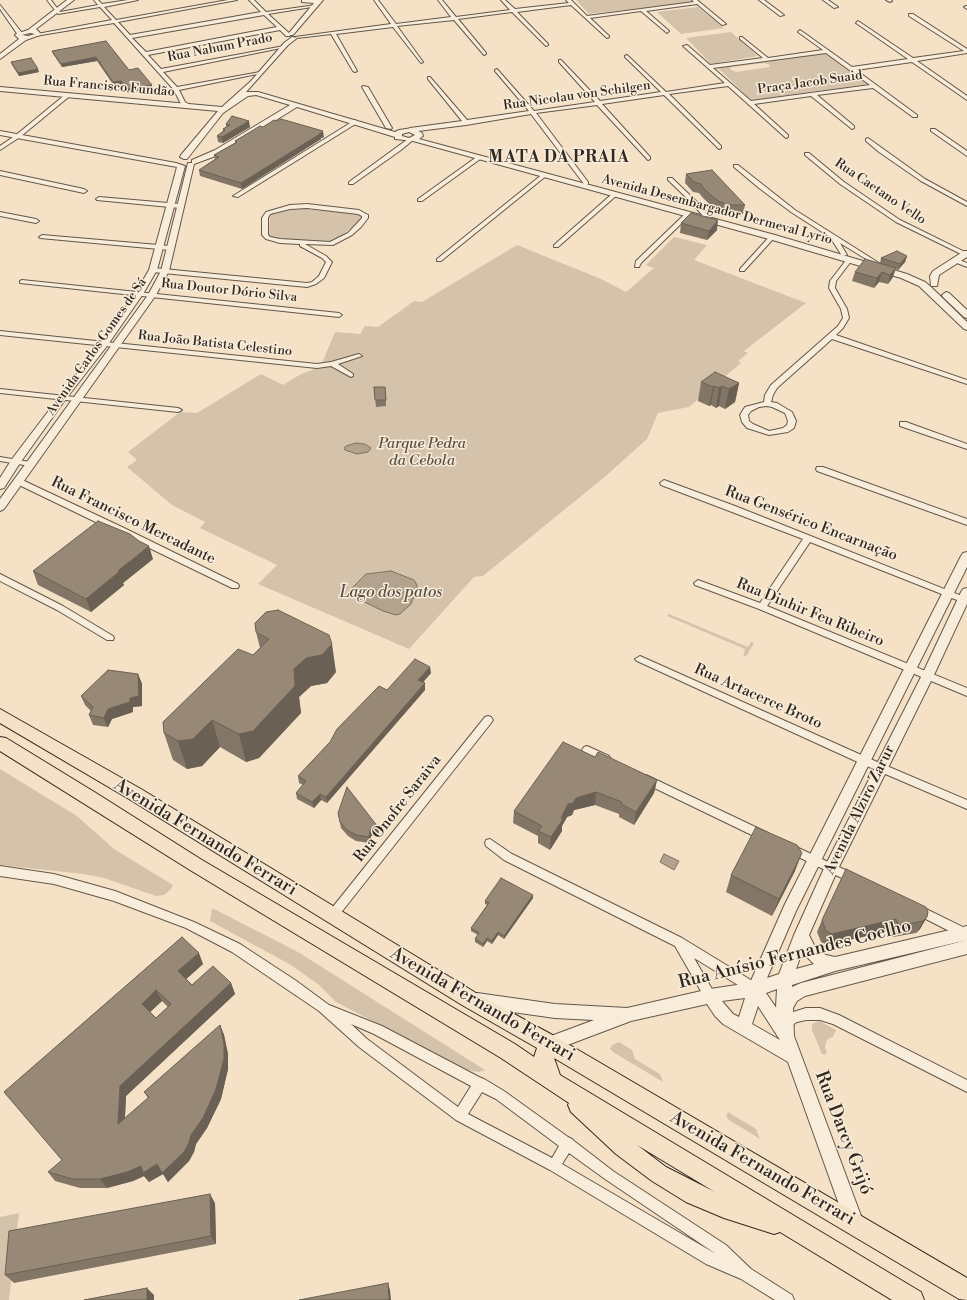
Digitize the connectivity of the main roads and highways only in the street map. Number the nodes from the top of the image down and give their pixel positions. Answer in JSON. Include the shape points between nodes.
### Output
{"nodes":[{"id":1,"x":0,"y":715,"type":"edge"},
{"id":2,"x":0,"y":743,"type":"edge"},
{"id":3,"x":549,"y":1044,"type":"junction"},
{"id":4,"x":553,"y":1082,"type":"junction"},
{"id":5,"x":967,"y":1292,"type":"edge"},
{"id":6,"x":913,"y":1300,"type":"edge"}],
"edges":[{"from":1,"to":3,"type":"main road","name":"Avenida Fernando Ferrari","via":[[135,794],[469,999]]},
{"from":2,"to":4,"type":"main road","name":"Avenida Fernando Ferrari","via":[[229,885],[508,1051]]},
{"from":3,"to":4,"type":"main road","via":[[544,1061]]},
{"from":3,"to":5,"type":"main road","name":"Avenida Fernando Ferrari"},
{"from":4,"to":6,"type":"main road","name":"Avenida Fernando Ferrari","via":[[623,1147],[659,1174],[724,1207],[798,1231]]}]}
